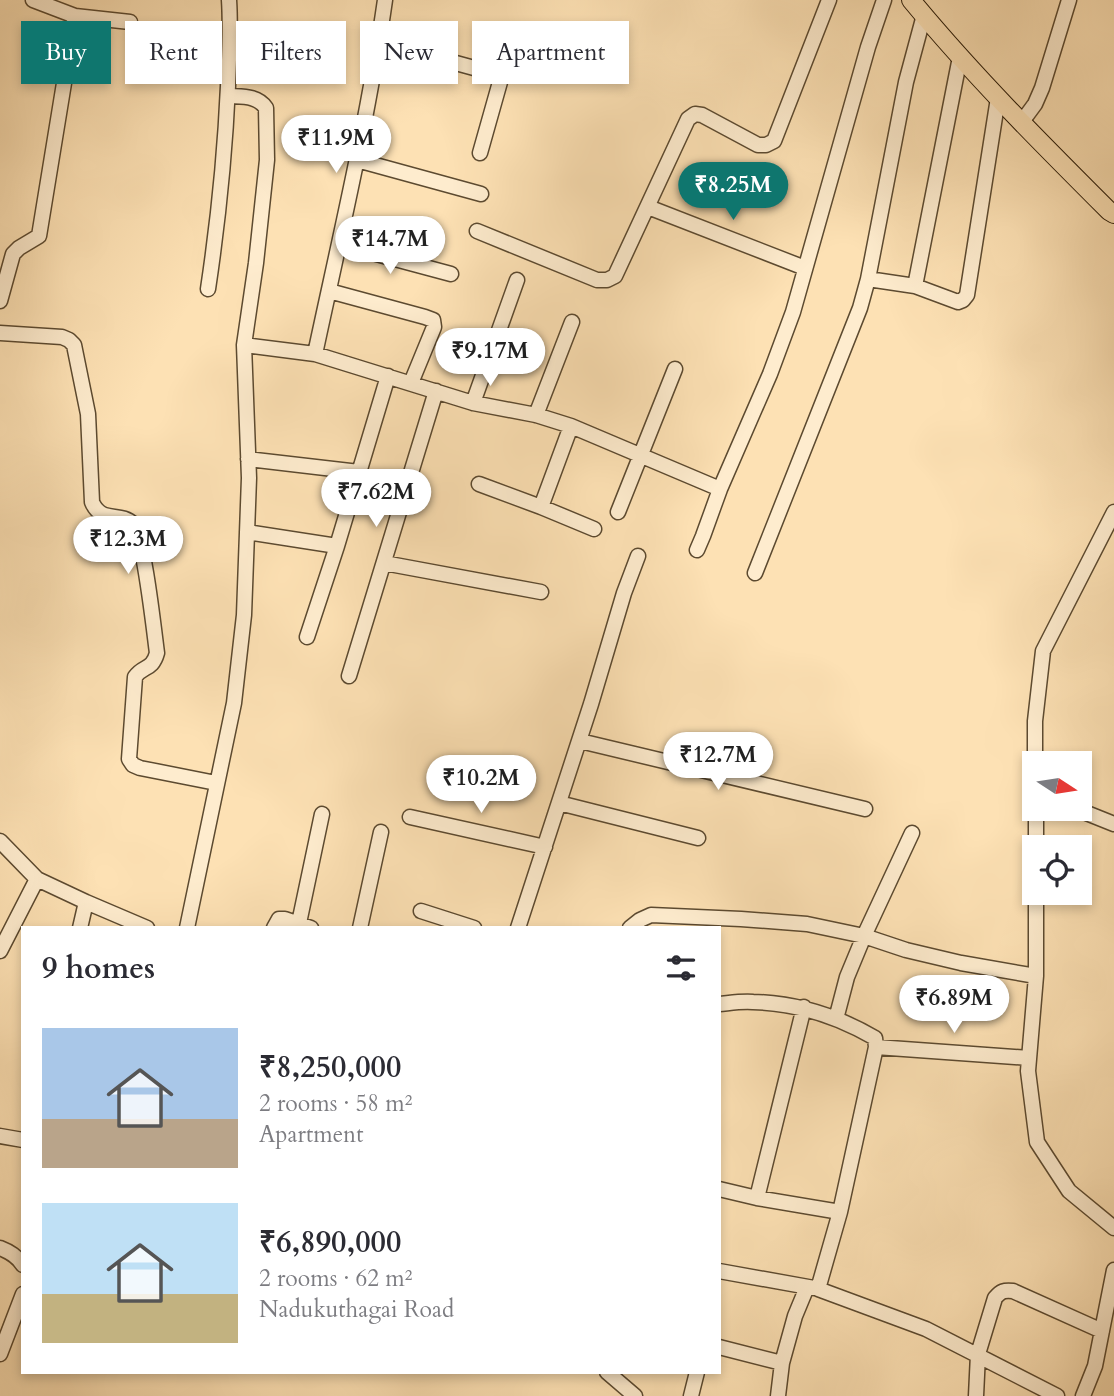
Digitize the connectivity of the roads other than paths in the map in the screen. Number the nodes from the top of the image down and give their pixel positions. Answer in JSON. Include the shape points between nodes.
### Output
{"nodes":[{"id":1,"x":33,"y":0,"type":"edge"},
{"id":2,"x":229,"y":0,"type":"edge"},
{"id":3,"x":385,"y":0,"type":"edge"},
{"id":4,"x":829,"y":0,"type":"edge"},
{"id":5,"x":884,"y":0,"type":"edge"},
{"id":6,"x":911,"y":0,"type":"edge"},
{"id":7,"x":1069,"y":0,"type":"edge"},
{"id":8,"x":924,"y":15,"type":"junction"},
{"id":9,"x":75,"y":16,"type":"junction"},
{"id":10,"x":125,"y":21,"type":"edge"},
{"id":11,"x":382,"y":21,"type":"edge"},
{"id":12,"x":960,"y":57,"type":"junction"},
{"id":13,"x":458,"y":64,"type":"edge"},
{"id":14,"x":371,"y":84,"type":"edge"},
{"id":15,"x":228,"y":96,"type":"junction"},
{"id":16,"x":998,"y":98,"type":"junction"},
{"id":17,"x":1021,"y":123,"type":"junction"},
{"id":18,"x":480,"y":153,"type":"dead end"},
{"id":19,"x":356,"y":160,"type":"junction"},
{"id":20,"x":481,"y":194,"type":"dead end"},
{"id":21,"x":648,"y":207,"type":"junction"},
{"id":22,"x":1114,"y":214,"type":"edge"},
{"id":23,"x":477,"y":231,"type":"dead end"},
{"id":24,"x":339,"y":244,"type":"junction"},
{"id":25,"x":805,"y":268,"type":"junction"},
{"id":26,"x":450,"y":274,"type":"dead end"},
{"id":27,"x":868,"y":279,"type":"junction"},
{"id":28,"x":517,"y":281,"type":"dead end"},
{"id":29,"x":915,"y":286,"type":"junction"},
{"id":30,"x":208,"y":289,"type":"dead end"},
{"id":31,"x":329,"y":291,"type":"junction"},
{"id":32,"x":0,"y":300,"type":"edge"},
{"id":33,"x":572,"y":322,"type":"dead end"},
{"id":34,"x":0,"y":333,"type":"edge"},
{"id":35,"x":244,"y":345,"type":"junction"},
{"id":36,"x":315,"y":355,"type":"junction"},
{"id":37,"x":675,"y":369,"type":"dead end"},
{"id":38,"x":388,"y":376,"type":"junction"},
{"id":39,"x":411,"y":383,"type":"junction"},
{"id":40,"x":436,"y":391,"type":"junction"},
{"id":41,"x":473,"y":402,"type":"junction"},
{"id":42,"x":536,"y":415,"type":"junction"},
{"id":43,"x":570,"y":426,"type":"junction"},
{"id":44,"x":640,"y":454,"type":"junction"},
{"id":45,"x":248,"y":459,"type":"junction"},
{"id":46,"x":359,"y":472,"type":"junction"},
{"id":47,"x":479,"y":484,"type":"dead end"},
{"id":48,"x":720,"y":489,"type":"junction"},
{"id":49,"x":541,"y":506,"type":"junction"},
{"id":50,"x":618,"y":512,"type":"dead end"},
{"id":51,"x":1114,"y":512,"type":"edge"},
{"id":52,"x":594,"y":529,"type":"dead end"},
{"id":53,"x":247,"y":532,"type":"junction"},
{"id":54,"x":337,"y":545,"type":"junction"},
{"id":55,"x":697,"y":550,"type":"dead end"},
{"id":56,"x":638,"y":556,"type":"dead end"},
{"id":57,"x":384,"y":563,"type":"junction"},
{"id":58,"x":755,"y":573,"type":"dead end"},
{"id":59,"x":541,"y":592,"type":"dead end"},
{"id":60,"x":307,"y":637,"type":"dead end"},
{"id":61,"x":349,"y":676,"type":"dead end"},
{"id":62,"x":580,"y":741,"type":"junction"},
{"id":63,"x":1035,"y":751,"type":"edge"},
{"id":64,"x":216,"y":783,"type":"junction"},
{"id":65,"x":559,"y":803,"type":"junction"},
{"id":66,"x":865,"y":809,"type":"dead end"},
{"id":67,"x":322,"y":814,"type":"dead end"},
{"id":68,"x":1092,"y":815,"type":"edge"},
{"id":69,"x":410,"y":817,"type":"dead end"},
{"id":70,"x":1114,"y":824,"type":"edge"},
{"id":71,"x":381,"y":832,"type":"dead end"},
{"id":72,"x":912,"y":834,"type":"dead end"},
{"id":73,"x":698,"y":838,"type":"dead end"},
{"id":74,"x":0,"y":841,"type":"edge"},
{"id":75,"x":545,"y":847,"type":"junction"},
{"id":76,"x":37,"y":879,"type":"junction"},
{"id":77,"x":86,"y":902,"type":"junction"},
{"id":78,"x":1036,"y":905,"type":"edge"},
{"id":79,"x":421,"y":911,"type":"dead end"},
{"id":80,"x":305,"y":925,"type":"edge"},
{"id":81,"x":80,"y":926,"type":"edge"},
{"id":82,"x":142,"y":926,"type":"edge"},
{"id":83,"x":187,"y":926,"type":"edge"},
{"id":84,"x":275,"y":926,"type":"edge"},
{"id":85,"x":360,"y":926,"type":"edge"},
{"id":86,"x":468,"y":926,"type":"edge"},
{"id":87,"x":519,"y":926,"type":"edge"},
{"id":88,"x":633,"y":926,"type":"edge"},
{"id":89,"x":864,"y":936,"type":"junction"},
{"id":90,"x":0,"y":951,"type":"edge"},
{"id":91,"x":1036,"y":976,"type":"junction"},
{"id":92,"x":721,"y":1004,"type":"edge"},
{"id":93,"x":804,"y":1007,"type":"junction"},
{"id":94,"x":836,"y":1019,"type":"junction"},
{"id":95,"x":876,"y":1047,"type":"junction"},
{"id":96,"x":1029,"y":1058,"type":"junction"},
{"id":97,"x":0,"y":1136,"type":"edge"},
{"id":98,"x":21,"y":1140,"type":"edge"},
{"id":99,"x":721,"y":1189,"type":"edge"},
{"id":100,"x":757,"y":1198,"type":"junction"},
{"id":101,"x":840,"y":1212,"type":"junction"},
{"id":102,"x":1114,"y":1228,"type":"edge"},
{"id":103,"x":0,"y":1248,"type":"edge"},
{"id":104,"x":21,"y":1262,"type":"edge"},
{"id":105,"x":721,"y":1270,"type":"edge"},
{"id":106,"x":1114,"y":1270,"type":"edge"},
{"id":107,"x":813,"y":1288,"type":"junction"},
{"id":108,"x":21,"y":1299,"type":"edge"},
{"id":109,"x":1102,"y":1331,"type":"junction"},
{"id":110,"x":721,"y":1348,"type":"edge"},
{"id":111,"x":0,"y":1354,"type":"edge"},
{"id":112,"x":978,"y":1354,"type":"junction"},
{"id":113,"x":782,"y":1363,"type":"junction"},
{"id":114,"x":608,"y":1374,"type":"edge"},
{"id":115,"x":696,"y":1374,"type":"edge"},
{"id":116,"x":619,"y":1391,"type":"edge"},
{"id":117,"x":635,"y":1396,"type":"edge"},
{"id":118,"x":691,"y":1396,"type":"edge"},
{"id":119,"x":778,"y":1396,"type":"edge"},
{"id":120,"x":976,"y":1396,"type":"edge"},
{"id":121,"x":1058,"y":1396,"type":"edge"},
{"id":122,"x":1083,"y":1396,"type":"edge"}],
"edges":[{"from":1,"to":9,"type":"street"},
{"from":2,"to":15,"type":"street"},
{"from":3,"to":11,"type":"street"},
{"from":4,"to":21,"type":"street","via":[[774,141],[758,145],[695,114],[688,119]]},
{"from":5,"to":25,"type":"street"},
{"from":6,"to":8,"type":"main road"},
{"from":7,"to":17,"type":"street","via":[[1042,88]]},
{"from":8,"to":12,"type":"main road"},
{"from":8,"to":27,"type":"street","via":[[906,82]]},
{"from":9,"to":10,"type":"street"},
{"from":9,"to":32,"type":"street","via":[[38,236],[13,254]]},
{"from":12,"to":16,"type":"main road"},
{"from":12,"to":29,"type":"street"},
{"from":13,"to":18,"type":"street","via":[[499,76]]},
{"from":14,"to":19,"type":"street"},
{"from":15,"to":30,"type":"street"},
{"from":15,"to":35,"type":"street","via":[[256,98],[266,108],[267,160]]},
{"from":16,"to":17,"type":"main road"},
{"from":16,"to":29,"type":"street","via":[[967,295],[958,302]]},
{"from":17,"to":22,"type":"main road"},
{"from":19,"to":20,"type":"street"},
{"from":19,"to":24,"type":"street"},
{"from":21,"to":23,"type":"street","via":[[615,276],[607,280],[597,280]]},
{"from":21,"to":25,"type":"street"},
{"from":24,"to":26,"type":"street"},
{"from":24,"to":31,"type":"street"},
{"from":25,"to":48,"type":"street","via":[[793,312]]},
{"from":27,"to":29,"type":"street"},
{"from":27,"to":58,"type":"street"},
{"from":28,"to":41,"type":"street"},
{"from":31,"to":36,"type":"street"},
{"from":31,"to":39,"type":"street","via":[[433,320]]},
{"from":33,"to":42,"type":"street"},
{"from":34,"to":64,"type":"street","via":[[62,337],[74,345],[88,414],[92,502],[104,515],[124,519],[135,528],[157,653],[150,667],[135,677],[129,759],[140,768]]},
{"from":35,"to":36,"type":"street"},
{"from":35,"to":45,"type":"street"},
{"from":36,"to":38,"type":"street"},
{"from":37,"to":44,"type":"street"},
{"from":38,"to":39,"type":"street"},
{"from":38,"to":46,"type":"street"},
{"from":39,"to":40,"type":"street"},
{"from":40,"to":41,"type":"street"},
{"from":40,"to":57,"type":"street"},
{"from":41,"to":42,"type":"street"},
{"from":42,"to":43,"type":"street"},
{"from":43,"to":44,"type":"street"},
{"from":43,"to":49,"type":"street"},
{"from":44,"to":48,"type":"street"},
{"from":44,"to":50,"type":"street"},
{"from":45,"to":46,"type":"street"},
{"from":45,"to":53,"type":"street"},
{"from":46,"to":54,"type":"street"},
{"from":47,"to":49,"type":"street"},
{"from":48,"to":55,"type":"street"},
{"from":49,"to":52,"type":"street"},
{"from":51,"to":63,"type":"street","via":[[1043,651]]},
{"from":53,"to":54,"type":"street"},
{"from":53,"to":64,"type":"street","via":[[235,690]]},
{"from":54,"to":60,"type":"street"},
{"from":56,"to":62,"type":"street"},
{"from":57,"to":59,"type":"street"},
{"from":57,"to":61,"type":"street"},
{"from":62,"to":65,"type":"street"},
{"from":62,"to":66,"type":"street"},
{"from":64,"to":83,"type":"street"},
{"from":65,"to":73,"type":"street"},
{"from":65,"to":75,"type":"street"},
{"from":67,"to":80,"type":"street"},
{"from":68,"to":70,"type":"street"},
{"from":69,"to":75,"type":"street"},
{"from":71,"to":85,"type":"street"},
{"from":72,"to":89,"type":"street"},
{"from":74,"to":76,"type":"street"},
{"from":75,"to":87,"type":"street"},
{"from":76,"to":77,"type":"street"},
{"from":76,"to":90,"type":"street"},
{"from":77,"to":81,"type":"street"},
{"from":77,"to":82,"type":"street"},
{"from":78,"to":91,"type":"street"},
{"from":79,"to":86,"type":"street"},
{"from":80,"to":84,"type":"street","via":[[278,919]]},
{"from":88,"to":89,"type":"street","via":[[651,915],[807,924]]},
{"from":89,"to":91,"type":"street","via":[[917,953]]},
{"from":89,"to":94,"type":"street"},
{"from":91,"to":96,"type":"street"},
{"from":92,"to":93,"type":"street","via":[[751,1001]]},
{"from":93,"to":94,"type":"street"},
{"from":93,"to":100,"type":"street"},
{"from":94,"to":95,"type":"street","via":[[875,1038]]},
{"from":95,"to":96,"type":"street"},
{"from":95,"to":101,"type":"street"},
{"from":96,"to":102,"type":"street","via":[[1037,1142],[1069,1191]]},
{"from":97,"to":98,"type":"street"},
{"from":99,"to":100,"type":"street"},
{"from":100,"to":101,"type":"street"},
{"from":101,"to":107,"type":"street"},
{"from":103,"to":104,"type":"street"},
{"from":105,"to":107,"type":"street"},
{"from":106,"to":109,"type":"street"},
{"from":107,"to":112,"type":"street","via":[[926,1329]]},
{"from":107,"to":113,"type":"street","via":[[795,1316]]},
{"from":108,"to":111,"type":"street"},
{"from":109,"to":112,"type":"street","via":[[1005,1290],[995,1298]]},
{"from":109,"to":122,"type":"street"},
{"from":110,"to":113,"type":"street"},
{"from":112,"to":120,"type":"street"},
{"from":112,"to":121,"type":"street"},
{"from":113,"to":119,"type":"street"},
{"from":114,"to":116,"type":"street"},
{"from":115,"to":118,"type":"street"},
{"from":116,"to":117,"type":"street"}]}
